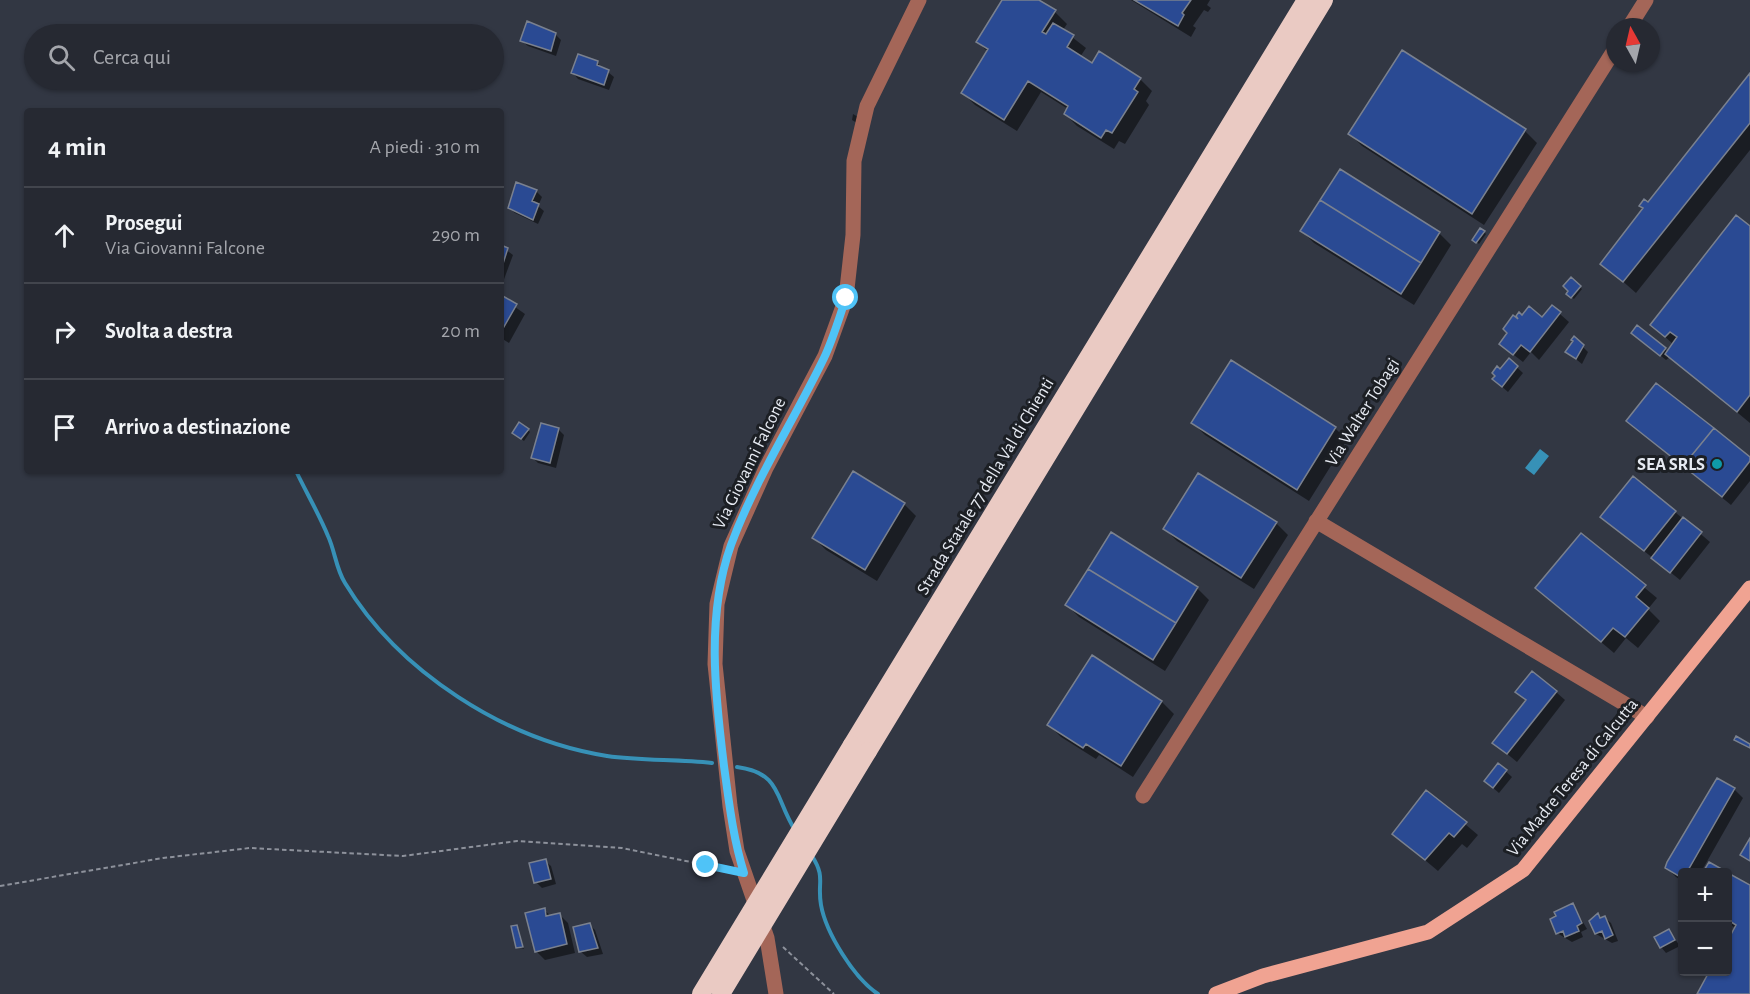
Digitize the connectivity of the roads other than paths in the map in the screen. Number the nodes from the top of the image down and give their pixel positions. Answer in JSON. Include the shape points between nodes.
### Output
{"nodes":[{"id":1,"x":920,"y":0,"type":"edge"},
{"id":2,"x":1306,"y":0,"type":"edge"},
{"id":3,"x":1324,"y":0,"type":"edge"},
{"id":4,"x":1646,"y":0,"type":"edge"},
{"id":5,"x":1635,"y":18,"type":"edge"},
{"id":6,"x":1606,"y":63,"type":"edge"},
{"id":7,"x":1316,"y":521,"type":"junction"},
{"id":8,"x":1750,"y":588,"type":"edge"},
{"id":9,"x":1647,"y":717,"type":"junction"},
{"id":10,"x":860,"y":748,"type":"junction"},
{"id":11,"x":1143,"y":796,"type":"dead end"},
{"id":12,"x":701,"y":994,"type":"edge"},
{"id":13,"x":720,"y":994,"type":"edge"},
{"id":14,"x":777,"y":994,"type":"edge"},
{"id":15,"x":1216,"y":994,"type":"edge"}],
"edges":[{"from":1,"to":14,"type":"street","name":"Via Giovanni Falcone","via":[[867,106],[854,161],[853,235],[846,298],[825,356],[766,468],[731,546],[717,604],[715,664],[721,740],[737,851],[767,938]]},
{"from":2,"to":10,"type":"highway","name":"Strada Statale 77 della Val di Chienti"},
{"from":3,"to":10,"type":"highway","name":"Strada Statale 77 della Val di Chienti"},
{"from":4,"to":5,"type":"street"},
{"from":6,"to":7,"type":"street","name":"Via Walter Tobagi"},
{"from":7,"to":9,"type":"street"},
{"from":7,"to":11,"type":"street","name":"Via Walter Tobagi"},
{"from":8,"to":9,"type":"main road","name":"Via Madre Teresa di Calcutta"},
{"from":9,"to":15,"type":"main road","name":"Via Madre Teresa di Calcutta","via":[[1523,870],[1438,926],[1428,932],[1263,976]]},
{"from":10,"to":12,"type":"highway","name":"Strada Statale 77 della Val di Chienti","bridge":true},
{"from":10,"to":13,"type":"highway","name":"Strada Statale 77 della Val di Chienti","bridge":true}]}
